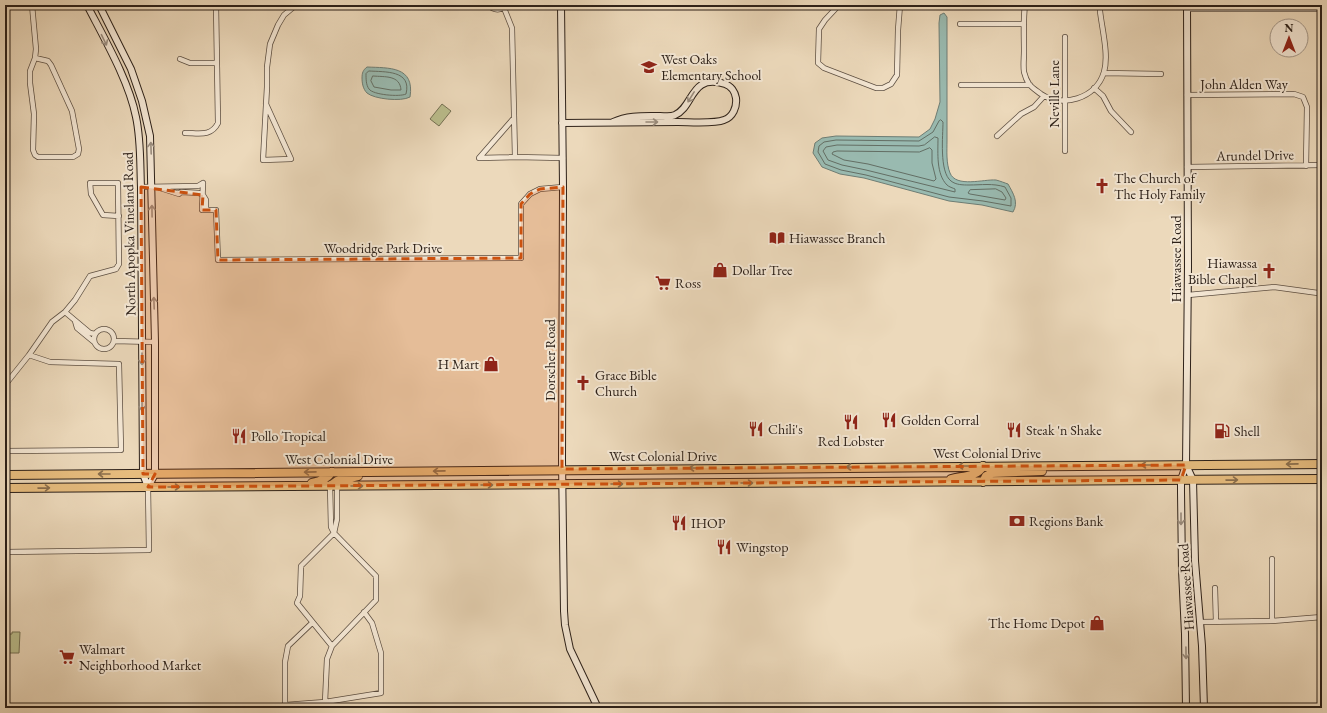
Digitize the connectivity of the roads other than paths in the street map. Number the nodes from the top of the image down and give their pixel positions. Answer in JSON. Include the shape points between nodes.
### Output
{"nodes":[{"id":1,"x":32,"y":5,"type":"edge"},
{"id":2,"x":87,"y":5,"type":"edge"},
{"id":3,"x":99,"y":5,"type":"edge"},
{"id":4,"x":216,"y":5,"type":"edge"},
{"id":5,"x":296,"y":5,"type":"edge"},
{"id":6,"x":488,"y":5,"type":"edge"},
{"id":7,"x":561,"y":5,"type":"edge"},
{"id":8,"x":839,"y":5,"type":"edge"},
{"id":9,"x":900,"y":5,"type":"edge"},
{"id":10,"x":1024,"y":5,"type":"edge"},
{"id":11,"x":1100,"y":5,"type":"edge"},
{"id":12,"x":506,"y":7,"type":"edge"},
{"id":13,"x":1187,"y":7,"type":"edge"},
{"id":14,"x":1318,"y":9,"type":"dead end"},
{"id":15,"x":960,"y":24,"type":"dead end"},
{"id":16,"x":1024,"y":24,"type":"junction"},
{"id":17,"x":1065,"y":37,"type":"dead end"},
{"id":18,"x":35,"y":58,"type":"junction"},
{"id":19,"x":180,"y":59,"type":"dead end"},
{"id":20,"x":217,"y":63,"type":"junction"},
{"id":21,"x":1104,"y":72,"type":"junction"},
{"id":22,"x":1161,"y":74,"type":"dead end"},
{"id":23,"x":1030,"y":84,"type":"junction"},
{"id":24,"x":961,"y":85,"type":"dead end"},
{"id":25,"x":1094,"y":88,"type":"junction"},
{"id":26,"x":1187,"y":95,"type":"junction"},
{"id":27,"x":1044,"y":96,"type":"junction"},
{"id":28,"x":1065,"y":100,"type":"junction"},
{"id":29,"x":266,"y":104,"type":"junction"},
{"id":30,"x":514,"y":118,"type":"junction"},
{"id":31,"x":612,"y":122,"type":"junction"},
{"id":32,"x":562,"y":123,"type":"junction"},
{"id":33,"x":1130,"y":132,"type":"dead end"},
{"id":34,"x":185,"y":133,"type":"dead end"},
{"id":35,"x":997,"y":136,"type":"dead end"},
{"id":36,"x":1065,"y":151,"type":"dead end"},
{"id":37,"x":515,"y":157,"type":"junction"},
{"id":38,"x":563,"y":158,"type":"junction"},
{"id":39,"x":1322,"y":165,"type":"edge"},
{"id":40,"x":1306,"y":166,"type":"junction"},
{"id":41,"x":1188,"y":167,"type":"junction"},
{"id":42,"x":141,"y":187,"type":"junction"},
{"id":43,"x":152,"y":187,"type":"junction"},
{"id":44,"x":563,"y":187,"type":"junction"},
{"id":45,"x":160,"y":188,"type":"junction"},
{"id":46,"x":203,"y":195,"type":"junction"},
{"id":47,"x":119,"y":216,"type":"junction"},
{"id":48,"x":1188,"y":295,"type":"junction"},
{"id":49,"x":1322,"y":295,"type":"edge"},
{"id":50,"x":65,"y":312,"type":"junction"},
{"id":51,"x":76,"y":321,"type":"junction"},
{"id":52,"x":95,"y":334,"type":"junction"},
{"id":53,"x":114,"y":341,"type":"junction"},
{"id":54,"x":94,"y":342,"type":"junction"},
{"id":55,"x":142,"y":342,"type":"junction"},
{"id":56,"x":155,"y":342,"type":"junction"},
{"id":57,"x":29,"y":355,"type":"junction"},
{"id":58,"x":5,"y":385,"type":"edge"},
{"id":59,"x":5,"y":452,"type":"edge"},
{"id":60,"x":1322,"y":464,"type":"edge"},
{"id":61,"x":1186,"y":465,"type":"junction"},
{"id":62,"x":982,"y":466,"type":"junction"},
{"id":63,"x":1059,"y":466,"type":"junction"},
{"id":64,"x":790,"y":468,"type":"junction"},
{"id":65,"x":562,"y":470,"type":"junction"},
{"id":66,"x":332,"y":472,"type":"junction"},
{"id":67,"x":377,"y":472,"type":"junction"},
{"id":68,"x":143,"y":474,"type":"junction"},
{"id":69,"x":155,"y":474,"type":"junction"},
{"id":70,"x":5,"y":475,"type":"edge"},
{"id":71,"x":1322,"y":479,"type":"edge"},
{"id":72,"x":1181,"y":480,"type":"junction"},
{"id":73,"x":1193,"y":480,"type":"junction"},
{"id":74,"x":932,"y":482,"type":"junction"},
{"id":75,"x":983,"y":482,"type":"junction"},
{"id":76,"x":789,"y":483,"type":"junction"},
{"id":77,"x":562,"y":485,"type":"junction"},
{"id":78,"x":290,"y":486,"type":"junction"},
{"id":79,"x":334,"y":486,"type":"junction"},
{"id":80,"x":148,"y":487,"type":"junction"},
{"id":81,"x":5,"y":488,"type":"edge"},
{"id":82,"x":334,"y":533,"type":"junction"},
{"id":83,"x":5,"y":552,"type":"edge"},
{"id":84,"x":1272,"y":559,"type":"dead end"},
{"id":85,"x":1215,"y":588,"type":"dead end"},
{"id":86,"x":364,"y":612,"type":"junction"},
{"id":87,"x":1322,"y":617,"type":"edge"},
{"id":88,"x":1200,"y":622,"type":"junction"},
{"id":89,"x":1216,"y":622,"type":"junction"},
{"id":90,"x":1272,"y":622,"type":"junction"},
{"id":91,"x":312,"y":623,"type":"junction"},
{"id":92,"x":332,"y":646,"type":"junction"},
{"id":93,"x":325,"y":702,"type":"junction"},
{"id":94,"x":598,"y":708,"type":"edge"},
{"id":95,"x":1186,"y":708,"type":"edge"},
{"id":96,"x":1204,"y":708,"type":"edge"}],
"edges":[{"from":1,"to":18,"type":"street"},
{"from":2,"to":42,"type":"street","name":"North Apopka Vineland Road","one_way":true,"via":[[117,65],[136,116]]},
{"from":43,"to":3,"type":"street","name":"North Apopka Vineland Road","one_way":true,"via":[[150,136],[142,101],[131,69]]},
{"from":4,"to":20,"type":"street"},
{"from":5,"to":29,"type":"street","via":[[284,15],[270,44]]},
{"from":6,"to":12,"type":"street","via":[[495,9]]},
{"from":7,"to":32,"type":"street","name":"Dorscher Road"},
{"from":8,"to":9,"type":"street","via":[[819,29],[818,63],[824,68],[860,82],[883,88],[891,84],[897,75]]},
{"from":10,"to":16,"type":"street"},
{"from":11,"to":21,"type":"street"},
{"from":12,"to":30,"type":"street","via":[[512,28]]},
{"from":13,"to":14,"type":"street"},
{"from":13,"to":26,"type":"street","name":"Hiawassee Road"},
{"from":15,"to":16,"type":"street"},
{"from":16,"to":23,"type":"street","via":[[1024,73]]},
{"from":17,"to":28,"type":"street","name":"Neville Lane"},
{"from":18,"to":18,"type":"street","via":[[30,71],[34,114],[33,150],[38,157],[72,157],[78,154],[79,149],[72,112],[51,65],[48,61]]},
{"from":19,"to":20,"type":"street","via":[[190,63]]},
{"from":20,"to":34,"type":"street","via":[[218,123],[209,133]]},
{"from":21,"to":22,"type":"street"},
{"from":21,"to":25,"type":"street"},
{"from":23,"to":24,"type":"street"},
{"from":23,"to":27,"type":"street"},
{"from":25,"to":28,"type":"street","via":[[1086,95]]},
{"from":25,"to":33,"type":"street"},
{"from":26,"to":40,"type":"street","name":"John Alden Way","via":[[1294,94],[1302,97],[1307,107]]},
{"from":26,"to":41,"type":"street","name":"Hiawassee Road"},
{"from":27,"to":28,"type":"street"},
{"from":27,"to":35,"type":"street"},
{"from":28,"to":36,"type":"street","name":"Neville Lane"},
{"from":29,"to":29,"type":"street","via":[[263,160],[291,159],[282,138]]},
{"from":30,"to":37,"type":"street"},
{"from":30,"to":37,"type":"street","via":[[479,158]]},
{"from":31,"to":31,"type":"street","one_way":true,"via":[[721,121],[733,113],[736,96],[725,84],[705,84],[695,91],[682,111],[677,114],[627,117]]},
{"from":31,"to":32,"type":"street"},
{"from":32,"to":38,"type":"street","name":"Dorscher Road"},
{"from":37,"to":38,"type":"street"},
{"from":38,"to":44,"type":"street","name":"Dorscher Road"},
{"from":39,"to":40,"type":"street","name":"Arundel Drive"},
{"from":40,"to":41,"type":"street","name":"Arundel Drive"},
{"from":41,"to":48,"type":"street","name":"Hiawassee Road"},
{"from":42,"to":43,"type":"street","name":"Woodridge Park Drive"},
{"from":42,"to":55,"type":"street","name":"North Apopka Vineland Road"},
{"from":43,"to":45,"type":"street","name":"Woodridge Park Drive"},
{"from":56,"to":43,"type":"street","name":"North Apopka Vineland Road","one_way":true},
{"from":44,"to":46,"type":"street","name":"Woodridge Park Drive","via":[[540,189],[530,194],[521,204],[521,258],[218,260],[216,210],[204,210],[206,200]]},
{"from":44,"to":65,"type":"street","name":"Dorscher Road"},
{"from":45,"to":46,"type":"street","name":"Woodridge Park Drive","via":[[173,193]]},
{"from":45,"to":46,"type":"street","name":"Woodridge Park Drive","via":[[198,186],[203,183]]},
{"from":47,"to":47,"type":"street","via":[[102,215],[91,194],[90,183],[118,184]]},
{"from":47,"to":50,"type":"street","via":[[119,264],[116,269],[90,276]]},
{"from":48,"to":49,"type":"street","via":[[1274,287]]},
{"from":48,"to":61,"type":"street","name":"Hiawassee Road"},
{"from":50,"to":51,"type":"street"},
{"from":50,"to":57,"type":"street","via":[[52,322]]},
{"from":51,"to":52,"type":"street"},
{"from":51,"to":54,"type":"street","via":[[77,328]]},
{"from":52,"to":53,"type":"street","via":[[101,330],[108,330],[113,334]]},
{"from":52,"to":54,"type":"street"},
{"from":53,"to":54,"type":"street","via":[[105,349],[98,347]]},
{"from":53,"to":55,"type":"street"},
{"from":55,"to":56,"type":"street"},
{"from":55,"to":68,"type":"street","name":"North Apopka Vineland Road","one_way":true},
{"from":56,"to":69,"type":"street","name":"North Apopka Vineland Road"},
{"from":57,"to":58,"type":"street"},
{"from":57,"to":59,"type":"street","via":[[50,362],[119,364],[121,450]]},
{"from":60,"to":61,"type":"highway","name":"West Colonial Drive","one_way":true},
{"from":61,"to":63,"type":"highway","name":"West Colonial Drive","one_way":true},
{"from":61,"to":72,"type":"street","name":"Hiawassee Road"},
{"from":61,"to":73,"type":"street","name":"Hiawassee Road"},
{"from":62,"to":63,"type":"highway","name":"West Colonial Drive"},
{"from":62,"to":64,"type":"highway","name":"West Colonial Drive","one_way":true},
{"from":62,"to":74,"type":"highway","via":[[975,474]]},
{"from":63,"to":75,"type":"highway","via":[[1051,471],[992,474],[986,476]]},
{"from":64,"to":65,"type":"highway","name":"West Colonial Drive","one_way":true},
{"from":64,"to":76,"type":"highway"},
{"from":65,"to":67,"type":"highway","name":"West Colonial Drive","one_way":true},
{"from":65,"to":77,"type":"street","name":"Dorscher Road"},
{"from":66,"to":67,"type":"highway","name":"West Colonial Drive"},
{"from":66,"to":69,"type":"highway","name":"West Colonial Drive","one_way":true},
{"from":66,"to":78,"type":"highway","via":[[320,481]]},
{"from":67,"to":79,"type":"highway","via":[[337,480]]},
{"from":68,"to":69,"type":"highway","name":"West Colonial Drive"},
{"from":68,"to":70,"type":"highway","name":"West Colonial Drive","one_way":true},
{"from":68,"to":80,"type":"street"},
{"from":69,"to":80,"type":"street"},
{"from":73,"to":71,"type":"highway","name":"West Colonial Drive","one_way":true},
{"from":72,"to":73,"type":"highway","name":"West Colonial Drive"},
{"from":72,"to":75,"type":"highway","name":"West Colonial Drive"},
{"from":72,"to":95,"type":"street","name":"Hiawassee Road","one_way":true},
{"from":73,"to":88,"type":"street","name":"Hiawassee Road"},
{"from":74,"to":75,"type":"highway","name":"West Colonial Drive"},
{"from":74,"to":76,"type":"highway","name":"West Colonial Drive"},
{"from":77,"to":76,"type":"highway","name":"West Colonial Drive","one_way":true},
{"from":79,"to":77,"type":"highway","name":"West Colonial Drive","one_way":true},
{"from":77,"to":94,"type":"street","name":"Dorscher Road","via":[[565,626],[573,655]]},
{"from":78,"to":79,"type":"highway","name":"West Colonial Drive"},
{"from":80,"to":78,"type":"highway","name":"West Colonial Drive","one_way":true},
{"from":79,"to":82,"type":"street","via":[[331,527]]},
{"from":81,"to":80,"type":"highway","name":"West Colonial Drive","one_way":true},
{"from":80,"to":83,"type":"street","via":[[149,550]]},
{"from":82,"to":86,"type":"street","via":[[376,576],[376,600]]},
{"from":82,"to":91,"type":"street","via":[[301,566],[300,596],[297,603]]},
{"from":84,"to":90,"type":"street"},
{"from":85,"to":89,"type":"street"},
{"from":86,"to":92,"type":"street"},
{"from":86,"to":93,"type":"street","via":[[372,623],[381,653],[381,693]]},
{"from":87,"to":90,"type":"street"},
{"from":88,"to":89,"type":"street"},
{"from":88,"to":96,"type":"street","name":"Hiawassee Road"},
{"from":89,"to":90,"type":"street"},
{"from":91,"to":92,"type":"street"},
{"from":91,"to":93,"type":"street","via":[[288,646],[285,662],[285,705]]},
{"from":92,"to":93,"type":"street","via":[[327,659]]}]}
